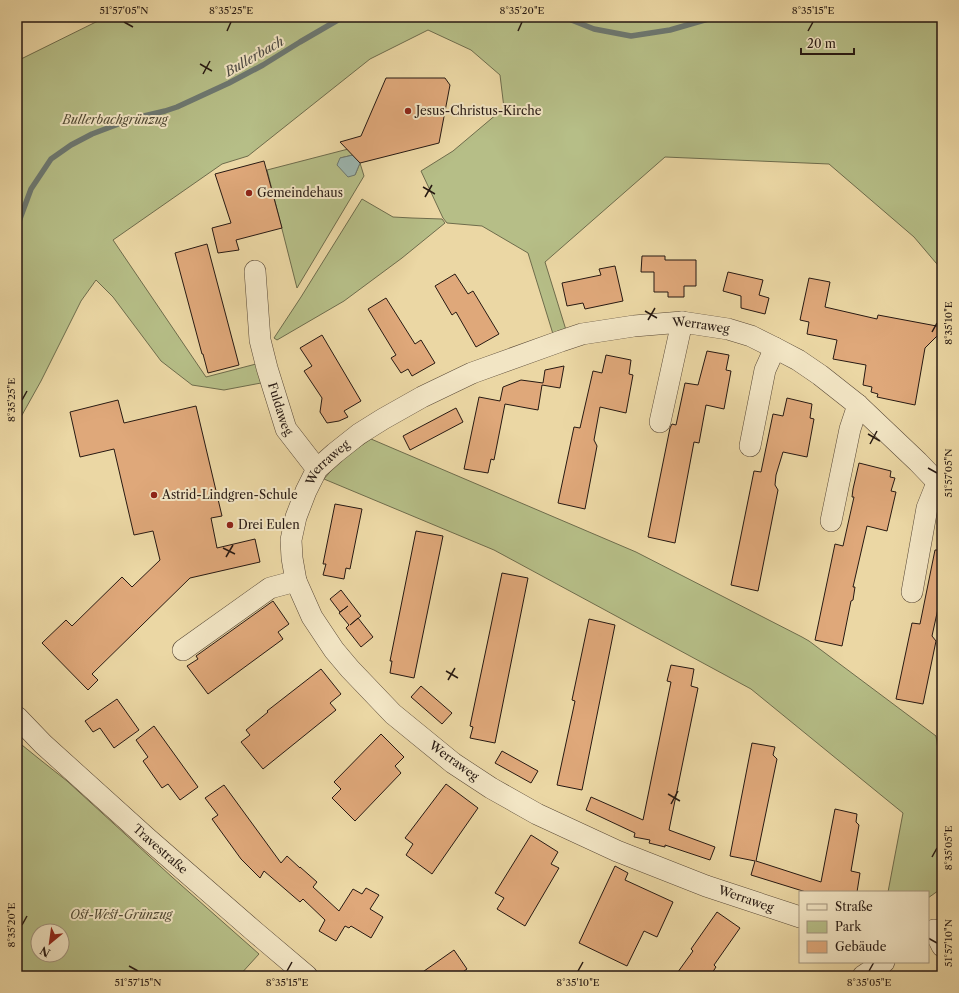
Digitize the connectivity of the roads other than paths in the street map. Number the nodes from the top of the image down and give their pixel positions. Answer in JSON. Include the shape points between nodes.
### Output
{"nodes":[{"id":1,"x":255,"y":272,"type":"dead end"},
{"id":2,"x":682,"y":322,"type":"junction"},
{"id":3,"x":775,"y":348,"type":"junction"},
{"id":4,"x":858,"y":405,"type":"junction"},
{"id":5,"x":660,"y":422,"type":"dead end"},
{"id":6,"x":750,"y":446,"type":"dead end"},
{"id":7,"x":317,"y":469,"type":"junction"},
{"id":8,"x":940,"y":485,"type":"edge"},
{"id":9,"x":831,"y":521,"type":"dead end"},
{"id":10,"x":296,"y":581,"type":"junction"},
{"id":11,"x":912,"y":592,"type":"dead end"},
{"id":12,"x":183,"y":650,"type":"dead end"},
{"id":13,"x":17,"y":717,"type":"edge"},
{"id":14,"x":799,"y":917,"type":"edge"},
{"id":15,"x":882,"y":963,"type":"edge"},
{"id":16,"x":307,"y":976,"type":"edge"},
{"id":17,"x":863,"y":976,"type":"edge"}],
"edges":[{"from":1,"to":7,"type":"street","name":"Fuldaweg","via":[[260,340],[286,429]]},
{"from":2,"to":3,"type":"street","name":"Werraweg","via":[[728,329],[751,336]]},
{"from":2,"to":5,"type":"street"},
{"from":2,"to":7,"type":"street","name":"Werraweg","via":[[582,334],[472,373],[383,418],[358,434]]},
{"from":3,"to":4,"type":"street","name":"Werraweg","via":[[820,375]]},
{"from":3,"to":6,"type":"street","via":[[765,370]]},
{"from":4,"to":8,"type":"street","name":"Werraweg"},
{"from":4,"to":9,"type":"street","via":[[850,430]]},
{"from":7,"to":10,"type":"street","name":"Werraweg","via":[[296,517],[291,540]]},
{"from":8,"to":11,"type":"street","via":[[927,508]]},
{"from":10,"to":12,"type":"street","via":[[270,588]]},
{"from":10,"to":14,"type":"street","name":"Werraweg","via":[[312,617],[350,669],[394,714],[437,750],[491,788],[537,814],[617,851],[706,886]]},
{"from":13,"to":16,"type":"street","name":"Travestraße","via":[[43,744],[147,838]]},
{"from":15,"to":17,"type":"street"}]}
